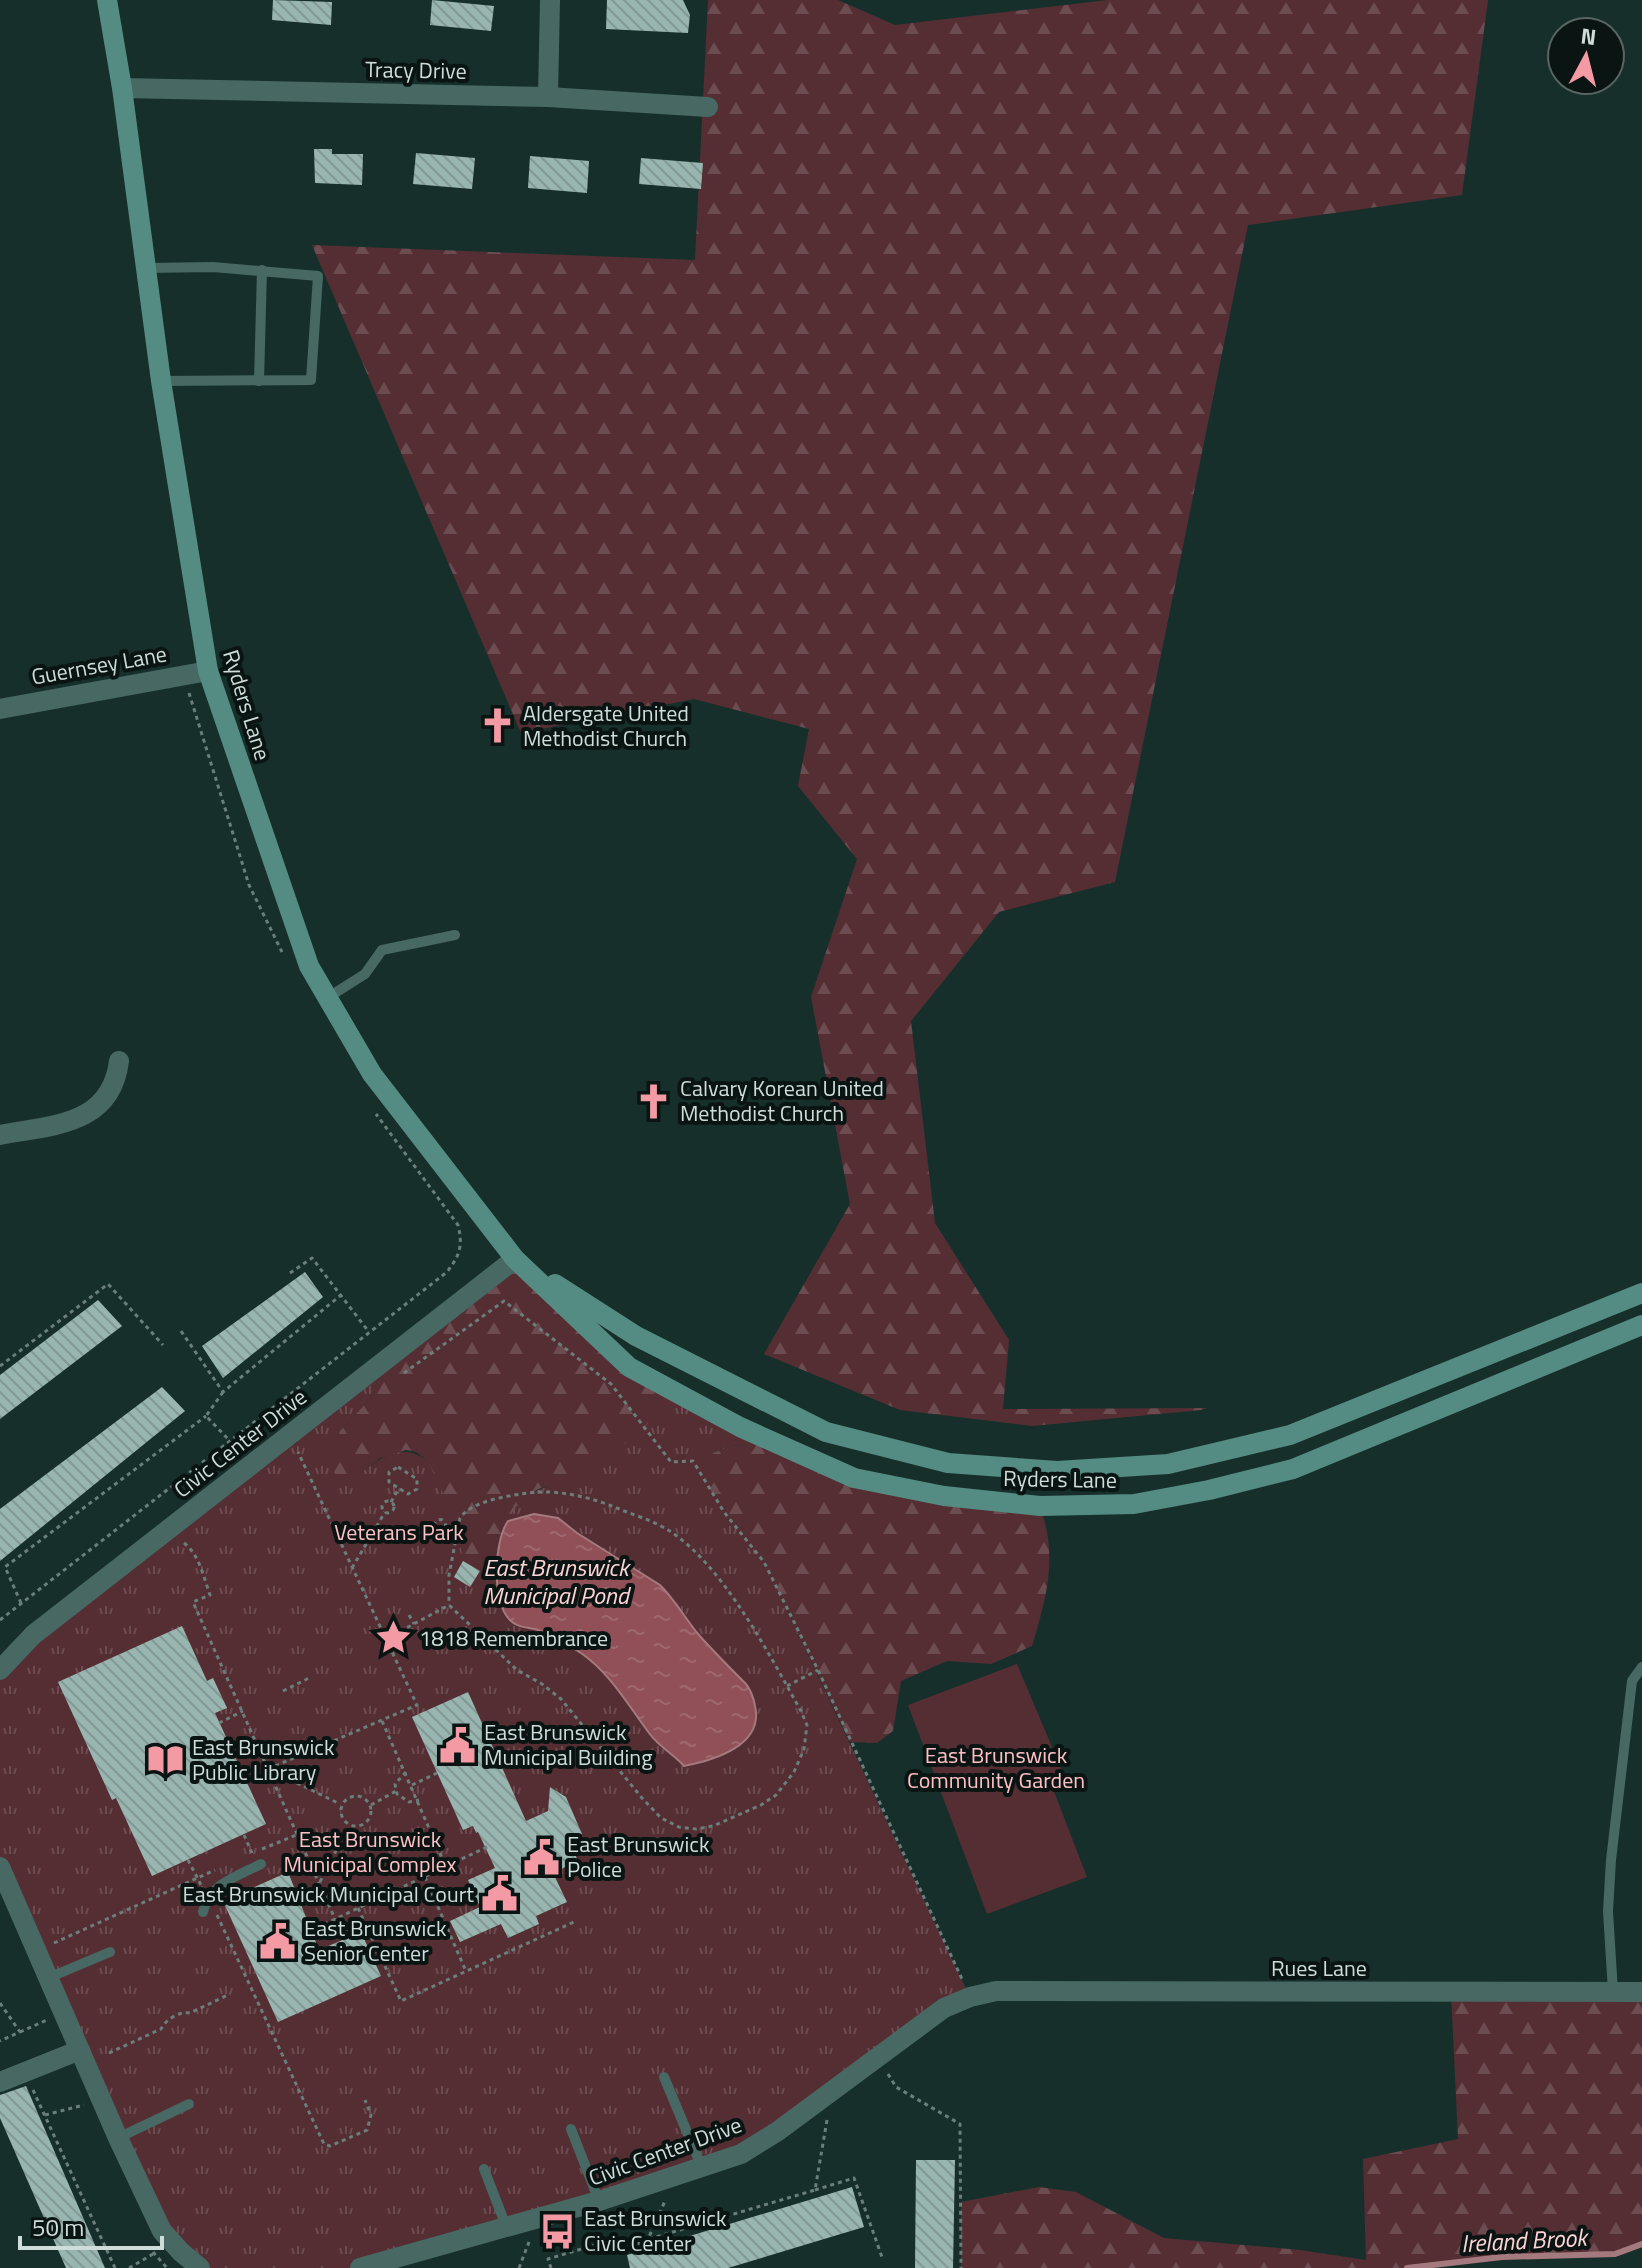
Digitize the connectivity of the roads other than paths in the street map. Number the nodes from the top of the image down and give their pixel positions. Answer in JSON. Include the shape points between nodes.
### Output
{"nodes":[{"id":1,"x":107,"y":0,"type":"edge"},
{"id":2,"x":550,"y":0,"type":"edge"},
{"id":3,"x":122,"y":88,"type":"junction"},
{"id":4,"x":548,"y":97,"type":"junction"},
{"id":5,"x":708,"y":107,"type":"dead end"},
{"id":6,"x":146,"y":268,"type":"junction"},
{"id":7,"x":262,"y":270,"type":"junction"},
{"id":8,"x":161,"y":381,"type":"junction"},
{"id":9,"x":259,"y":381,"type":"junction"},
{"id":10,"x":208,"y":671,"type":"junction"},
{"id":11,"x":0,"y":709,"type":"edge"},
{"id":12,"x":455,"y":935,"type":"dead end"},
{"id":13,"x":327,"y":998,"type":"junction"},
{"id":14,"x":119,"y":1061,"type":"dead end"},
{"id":15,"x":0,"y":1135,"type":"edge"},
{"id":16,"x":515,"y":1259,"type":"junction"},
{"id":17,"x":1642,"y":1293,"type":"edge"},
{"id":18,"x":1642,"y":1325,"type":"edge"},
{"id":19,"x":1642,"y":1667,"type":"edge"},
{"id":20,"x":0,"y":1670,"type":"edge"},
{"id":21,"x":261,"y":1864,"type":"dead end"},
{"id":22,"x":0,"y":1867,"type":"edge"},
{"id":23,"x":208,"y":1910,"type":"road end"},
{"id":24,"x":110,"y":1952,"type":"dead end"},
{"id":25,"x":48,"y":1978,"type":"junction"},
{"id":26,"x":996,"y":1991,"type":"joint"},
{"id":27,"x":1613,"y":1992,"type":"junction"},
{"id":28,"x":1642,"y":1992,"type":"edge"},
{"id":29,"x":80,"y":2050,"type":"junction"},
{"id":30,"x":664,"y":2077,"type":"dead end"},
{"id":31,"x":0,"y":2082,"type":"edge"},
{"id":32,"x":189,"y":2104,"type":"dead end"},
{"id":33,"x":571,"y":2129,"type":"dead end"},
{"id":34,"x":118,"y":2138,"type":"junction"},
{"id":35,"x":702,"y":2168,"type":"junction"},
{"id":36,"x":484,"y":2169,"type":"dead end"},
{"id":37,"x":599,"y":2201,"type":"junction"},
{"id":38,"x":506,"y":2226,"type":"junction"},
{"id":39,"x":200,"y":2268,"type":"edge"},
{"id":40,"x":360,"y":2268,"type":"edge"}],
"edges":[{"from":1,"to":3,"type":"main road","name":"Ryders Lane"},
{"from":2,"to":4,"type":"street"},
{"from":3,"to":4,"type":"street","name":"Tracy Drive"},
{"from":3,"to":6,"type":"main road","name":"Ryders Lane"},
{"from":4,"to":5,"type":"street","name":"Tracy Drive"},
{"from":6,"to":7,"type":"lane"},
{"from":6,"to":8,"type":"main road","name":"Ryders Lane"},
{"from":7,"to":9,"type":"lane"},
{"from":7,"to":9,"type":"lane","via":[[318,276],[311,380]]},
{"from":8,"to":9,"type":"lane"},
{"from":8,"to":10,"type":"main road","name":"Ryders Lane"},
{"from":10,"to":11,"type":"street","name":"Guernsey Lane"},
{"from":10,"to":13,"type":"main road","name":"Ryders Lane","via":[[309,966]]},
{"from":12,"to":13,"type":"lane","via":[[382,950],[365,974]]},
{"from":13,"to":16,"type":"main road","name":"Ryders Lane","via":[[372,1074]]},
{"from":14,"to":15,"type":"street","via":[[116,1082],[100,1104],[76,1121]]},
{"from":16,"to":17,"type":"main road","name":"Ryders Lane","via":[[636,1336],[826,1432],[948,1463],[1057,1471],[1168,1464],[1290,1435]]},
{"from":16,"to":18,"type":"main road","name":"Ryders Lane","via":[[629,1367],[740,1427],[854,1478],[944,1496],[1040,1506],[1134,1504],[1293,1469]]},
{"from":16,"to":20,"type":"street","name":"Civic Center Drive","via":[[33,1635]]},
{"from":19,"to":27,"type":"lane","via":[[1632,1681],[1611,1860]]},
{"from":21,"to":23,"type":"lane","via":[[213,1889]]},
{"from":22,"to":25,"type":"street"},
{"from":24,"to":25,"type":"lane"},
{"from":25,"to":29,"type":"street"},
{"from":26,"to":27,"type":"street","name":"Rues Lane"},
{"from":26,"to":35,"type":"street","name":"Civic Center Drive","via":[[944,2008],[778,2131],[741,2154]]},
{"from":27,"to":28,"type":"street","name":"Rues Lane"},
{"from":29,"to":31,"type":"street"},
{"from":29,"to":34,"type":"street"},
{"from":30,"to":35,"type":"lane"},
{"from":32,"to":34,"type":"lane"},
{"from":33,"to":37,"type":"lane"},
{"from":34,"to":39,"type":"street","via":[[162,2231]]},
{"from":35,"to":37,"type":"street","name":"Civic Center Drive"},
{"from":36,"to":38,"type":"lane"},
{"from":37,"to":38,"type":"street","name":"Civic Center Drive"},
{"from":38,"to":40,"type":"street","name":"Civic Center Drive"}]}
